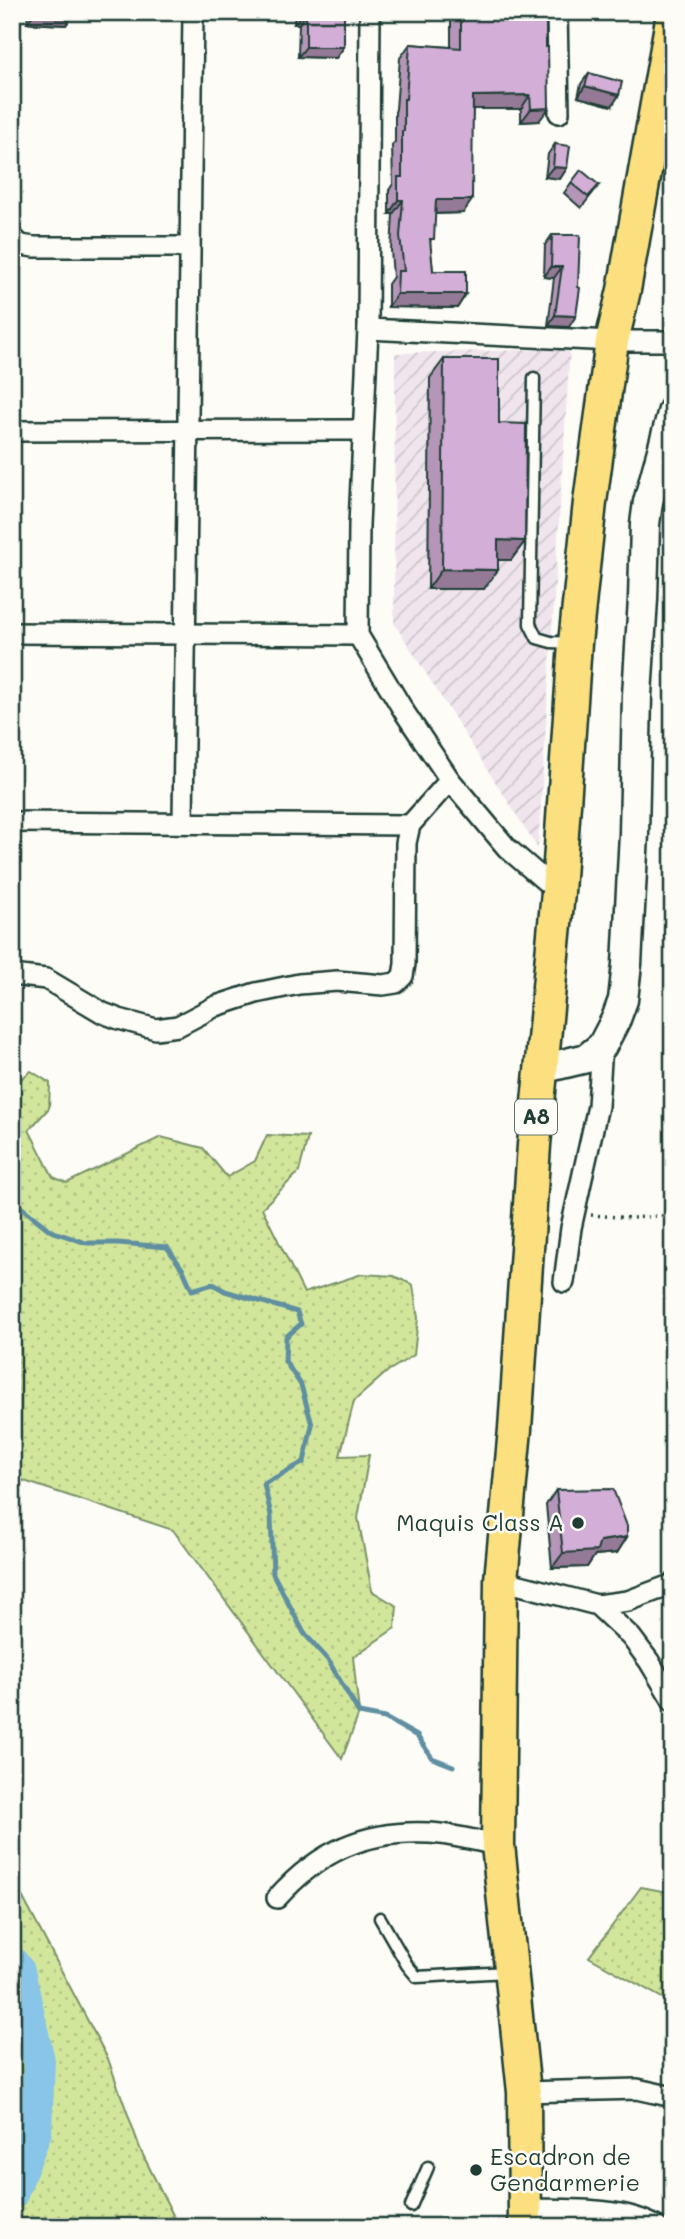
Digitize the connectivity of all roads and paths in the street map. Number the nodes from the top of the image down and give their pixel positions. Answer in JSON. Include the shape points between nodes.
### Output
{"nodes":[{"id":1,"x":193,"y":12,"type":"edge"},
{"id":2,"x":370,"y":12,"type":"edge"},
{"id":3,"x":557,"y":12,"type":"edge"},
{"id":4,"x":673,"y":14,"type":"edge"},
{"id":5,"x":559,"y":113,"type":"dead end"},
{"id":6,"x":12,"y":237,"type":"edge"},
{"id":7,"x":189,"y":247,"type":"junction"},
{"id":8,"x":368,"y":329,"type":"junction"},
{"id":9,"x":612,"y":341,"type":"junction"},
{"id":10,"x":673,"y":341,"type":"edge"},
{"id":11,"x":534,"y":378,"type":"dead end"},
{"id":12,"x":673,"y":410,"type":"edge"},
{"id":13,"x":12,"y":430,"type":"edge"},
{"id":14,"x":189,"y":430,"type":"junction"},
{"id":15,"x":362,"y":430,"type":"junction"},
{"id":16,"x":12,"y":633,"type":"edge"},
{"id":17,"x":186,"y":634,"type":"junction"},
{"id":18,"x":358,"y":635,"type":"junction"},
{"id":19,"x":575,"y":643,"type":"junction"},
{"id":20,"x":450,"y":780,"type":"junction"},
{"id":21,"x":12,"y":822,"type":"edge"},
{"id":22,"x":183,"y":823,"type":"junction"},
{"id":23,"x":411,"y":825,"type":"junction"},
{"id":24,"x":558,"y":892,"type":"junction"},
{"id":25,"x":12,"y":975,"type":"edge"},
{"id":26,"x":603,"y":1046,"type":"junction"},
{"id":27,"x":541,"y":1069,"type":"junction"},
{"id":28,"x":575,"y":1213,"type":"junction"},
{"id":29,"x":673,"y":1215,"type":"edge"},
{"id":30,"x":564,"y":1282,"type":"dead end"},
{"id":31,"x":501,"y":1580,"type":"junction"},
{"id":32,"x":673,"y":1584,"type":"edge"},
{"id":33,"x":597,"y":1605,"type":"junction"},
{"id":34,"x":673,"y":1701,"type":"edge"},
{"id":35,"x":498,"y":1844,"type":"junction"},
{"id":36,"x":277,"y":1898,"type":"dead end"},
{"id":37,"x":380,"y":1918,"type":"dead end"},
{"id":38,"x":511,"y":1972,"type":"junction"},
{"id":39,"x":524,"y":2092,"type":"junction"},
{"id":40,"x":673,"y":2097,"type":"edge"},
{"id":41,"x":428,"y":2167,"type":"dead end"},
{"id":42,"x":411,"y":2206,"type":"dead end"},
{"id":43,"x":525,"y":2218,"type":"edge"},
{"id":44,"x":657,"y":2227,"type":"edge"}],
"edges":[{"from":1,"to":7,"type":"street"},
{"from":2,"to":8,"type":"street"},
{"from":3,"to":5,"type":"street"},
{"from":4,"to":9,"type":"main road","number":"A8"},
{"from":6,"to":7,"type":"street","via":[[21,245],[34,247]]},
{"from":7,"to":14,"type":"street"},
{"from":8,"to":9,"type":"street"},
{"from":8,"to":15,"type":"street"},
{"from":9,"to":10,"type":"street"},
{"from":9,"to":19,"type":"main road","number":"A8"},
{"from":11,"to":19,"type":"lane","via":[[530,625],[537,638]]},
{"from":12,"to":26,"type":"street","via":[[645,524],[627,964],[623,1000]]},
{"from":13,"to":14,"type":"street"},
{"from":14,"to":15,"type":"street"},
{"from":14,"to":17,"type":"street"},
{"from":15,"to":18,"type":"street"},
{"from":16,"to":17,"type":"street"},
{"from":17,"to":18,"type":"street"},
{"from":17,"to":22,"type":"street"},
{"from":18,"to":20,"type":"street"},
{"from":19,"to":24,"type":"main road","number":"A8"},
{"from":20,"to":23,"type":"street"},
{"from":20,"to":24,"type":"street","via":[[507,848]]},
{"from":21,"to":22,"type":"street"},
{"from":22,"to":23,"type":"street"},
{"from":23,"to":25,"type":"street","via":[[406,843],[405,964],[396,983],[299,984],[256,993],[216,1006],[178,1026],[156,1029],[103,1013],[46,979]]},
{"from":24,"to":27,"type":"main road","number":"A8"},
{"from":26,"to":27,"type":"street","via":[[587,1058]]},
{"from":26,"to":28,"type":"street","via":[[596,1115]]},
{"from":27,"to":31,"type":"main road","number":"A8"},
{"from":28,"to":29,"type":"path","via":[[632,1218]]},
{"from":28,"to":30,"type":"street"},
{"from":31,"to":33,"type":"street"},
{"from":31,"to":35,"type":"main road","number":"A8"},
{"from":32,"to":33,"type":"street","via":[[628,1601]]},
{"from":33,"to":34,"type":"street","via":[[631,1637]]},
{"from":35,"to":36,"type":"street","via":[[430,1833],[358,1840],[297,1876]]},
{"from":35,"to":38,"type":"main road","number":"A8"},
{"from":37,"to":38,"type":"lane","via":[[417,1977]]},
{"from":38,"to":39,"type":"main road","number":"A8"},
{"from":39,"to":40,"type":"street","via":[[637,2089]]},
{"from":39,"to":43,"type":"main road","number":"A8"},
{"from":41,"to":42,"type":"lane"},
{"from":43,"to":44,"type":"street","via":[[599,2211]]}]}
